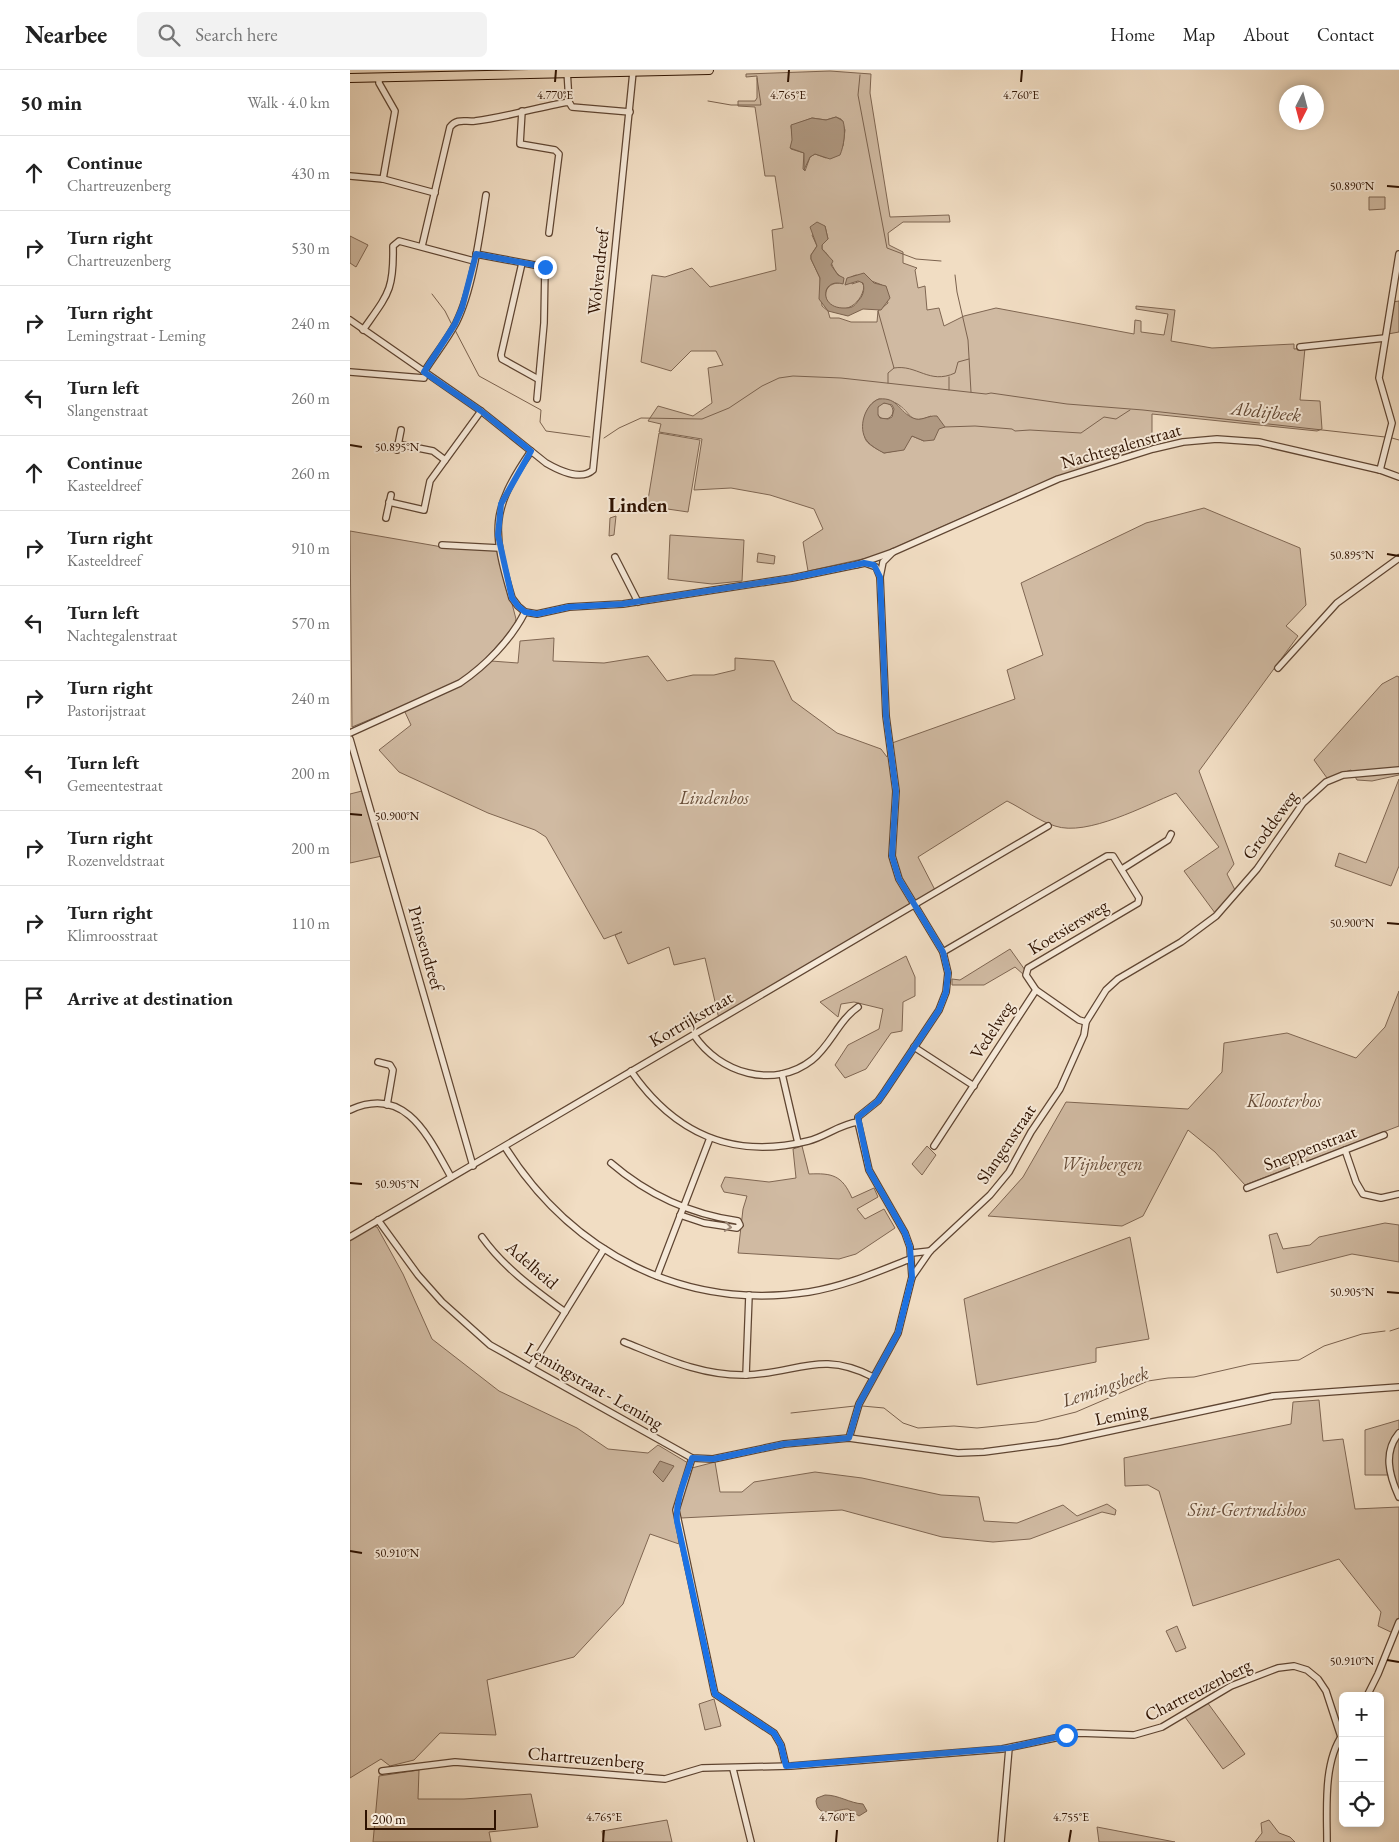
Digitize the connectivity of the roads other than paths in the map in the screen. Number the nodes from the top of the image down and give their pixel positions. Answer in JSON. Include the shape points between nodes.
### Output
{"nodes":[{"id":1,"x":709,"y":70,"type":"edge"},
{"id":2,"x":567,"y":72,"type":"edge"},
{"id":3,"x":634,"y":72,"type":"junction"},
{"id":4,"x":350,"y":78,"type":"edge"},
{"id":5,"x":379,"y":78,"type":"junction"},
{"id":6,"x":569,"y":102,"type":"junction"},
{"id":7,"x":522,"y":111,"type":"junction"},
{"id":8,"x":630,"y":112,"type":"junction"},
{"id":9,"x":350,"y":176,"type":"edge"},
{"id":10,"x":383,"y":179,"type":"junction"},
{"id":11,"x":435,"y":193,"type":"junction"},
{"id":12,"x":486,"y":195,"type":"dead end"},
{"id":13,"x":549,"y":233,"type":"dead end"},
{"id":14,"x":422,"y":246,"type":"junction"},
{"id":15,"x":476,"y":254,"type":"junction"},
{"id":16,"x":1399,"y":254,"type":"edge"},
{"id":17,"x":474,"y":261,"type":"junction"},
{"id":18,"x":522,"y":263,"type":"junction"},
{"id":19,"x":351,"y":323,"type":"edge"},
{"id":20,"x":363,"y":330,"type":"junction"},
{"id":21,"x":1385,"y":338,"type":"junction"},
{"id":22,"x":1300,"y":347,"type":"dead end"},
{"id":23,"x":418,"y":367,"type":"junction"},
{"id":24,"x":350,"y":372,"type":"edge"},
{"id":25,"x":424,"y":375,"type":"junction"},
{"id":26,"x":407,"y":376,"type":"junction"},
{"id":27,"x":538,"y":379,"type":"junction"},
{"id":28,"x":537,"y":398,"type":"dead end"},
{"id":29,"x":481,"y":411,"type":"junction"},
{"id":30,"x":401,"y":430,"type":"dead end"},
{"id":31,"x":531,"y":451,"type":"junction"},
{"id":32,"x":445,"y":460,"type":"junction"},
{"id":33,"x":1380,"y":470,"type":"junction"},
{"id":34,"x":1399,"y":477,"type":"edge"},
{"id":35,"x":391,"y":495,"type":"dead end"},
{"id":36,"x":389,"y":502,"type":"junction"},
{"id":37,"x":386,"y":518,"type":"dead end"},
{"id":38,"x":442,"y":545,"type":"dead end"},
{"id":39,"x":499,"y":548,"type":"junction"},
{"id":40,"x":615,"y":557,"type":"dead end"},
{"id":41,"x":1399,"y":558,"type":"edge"},
{"id":42,"x":878,"y":563,"type":"junction"},
{"id":43,"x":638,"y":602,"type":"junction"},
{"id":44,"x":525,"y":612,"type":"junction"},
{"id":45,"x":1278,"y":668,"type":"dead end"},
{"id":46,"x":350,"y":732,"type":"edge"},
{"id":47,"x":350,"y":739,"type":"edge"},
{"id":48,"x":1399,"y":770,"type":"edge"},
{"id":49,"x":1048,"y":826,"type":"dead end"},
{"id":50,"x":1170,"y":834,"type":"dead end"},
{"id":51,"x":1122,"y":869,"type":"junction"},
{"id":52,"x":1231,"y":900,"type":"joint"},
{"id":53,"x":914,"y":905,"type":"junction"},
{"id":54,"x":943,"y":952,"type":"junction"},
{"id":55,"x":1036,"y":990,"type":"junction"},
{"id":56,"x":858,"y":1007,"type":"dead end"},
{"id":57,"x":1086,"y":1022,"type":"junction"},
{"id":58,"x":694,"y":1035,"type":"junction"},
{"id":59,"x":914,"y":1048,"type":"junction"},
{"id":60,"x":378,"y":1062,"type":"dead end"},
{"id":61,"x":631,"y":1071,"type":"junction"},
{"id":62,"x":782,"y":1074,"type":"junction"},
{"id":63,"x":974,"y":1086,"type":"junction"},
{"id":64,"x":387,"y":1105,"type":"junction"},
{"id":65,"x":350,"y":1110,"type":"edge"},
{"id":66,"x":858,"y":1122,"type":"junction"},
{"id":67,"x":1384,"y":1135,"type":"dead end"},
{"id":68,"x":710,"y":1138,"type":"junction"},
{"id":69,"x":798,"y":1143,"type":"junction"},
{"id":70,"x":934,"y":1146,"type":"dead end"},
{"id":71,"x":505,"y":1147,"type":"junction"},
{"id":72,"x":1345,"y":1150,"type":"junction"},
{"id":73,"x":611,"y":1162,"type":"dead end"},
{"id":74,"x":473,"y":1166,"type":"junction"},
{"id":75,"x":451,"y":1177,"type":"junction"},
{"id":76,"x":1247,"y":1188,"type":"dead end"},
{"id":77,"x":1399,"y":1194,"type":"edge"},
{"id":78,"x":683,"y":1208,"type":"junction"},
{"id":79,"x":680,"y":1215,"type":"junction"},
{"id":80,"x":378,"y":1220,"type":"junction"},
{"id":81,"x":350,"y":1237,"type":"edge"},
{"id":82,"x":482,"y":1238,"type":"dead end"},
{"id":83,"x":604,"y":1250,"type":"junction"},
{"id":84,"x":930,"y":1251,"type":"junction"},
{"id":85,"x":911,"y":1256,"type":"junction"},
{"id":86,"x":658,"y":1276,"type":"junction"},
{"id":87,"x":912,"y":1277,"type":"junction"},
{"id":88,"x":749,"y":1295,"type":"junction"},
{"id":89,"x":566,"y":1312,"type":"junction"},
{"id":90,"x":624,"y":1342,"type":"dead end"},
{"id":91,"x":531,"y":1367,"type":"junction"},
{"id":92,"x":746,"y":1375,"type":"junction"},
{"id":93,"x":873,"y":1377,"type":"junction"},
{"id":94,"x":1399,"y":1388,"type":"edge"},
{"id":95,"x":1399,"y":1432,"type":"edge"},
{"id":96,"x":849,"y":1438,"type":"junction"},
{"id":97,"x":692,"y":1458,"type":"junction"},
{"id":98,"x":1399,"y":1497,"type":"edge"},
{"id":99,"x":1399,"y":1623,"type":"edge"},
{"id":100,"x":1369,"y":1692,"type":"edge"},
{"id":101,"x":1339,"y":1728,"type":"edge"},
{"id":102,"x":1342,"y":1737,"type":"edge"},
{"id":103,"x":1009,"y":1748,"type":"junction"},
{"id":104,"x":786,"y":1766,"type":"junction"},
{"id":105,"x":733,"y":1768,"type":"junction"},
{"id":106,"x":382,"y":1771,"type":"dead end"},
{"id":107,"x":751,"y":1842,"type":"edge"},
{"id":108,"x":1001,"y":1842,"type":"edge"},
{"id":109,"x":1327,"y":1842,"type":"edge"}],
"edges":[{"from":1,"to":3,"type":"main road"},
{"from":2,"to":3,"type":"main road"},
{"from":2,"to":5,"type":"main road"},
{"from":2,"to":6,"type":"street"},
{"from":3,"to":8,"type":"street","name":"Wolvendreef"},
{"from":4,"to":5,"type":"main road"},
{"from":5,"to":10,"type":"street","via":[[395,111]]},
{"from":6,"to":7,"type":"street"},
{"from":6,"to":8,"type":"street","via":[[572,107]]},
{"from":7,"to":11,"type":"street","via":[[475,121],[458,120],[450,127]]},
{"from":7,"to":13,"type":"street","via":[[520,144],[555,150],[559,154]]},
{"from":8,"to":31,"type":"street","name":"Wolvendreef","via":[[594,467],[590,475],[576,474],[557,469]]},
{"from":9,"to":10,"type":"street"},
{"from":10,"to":11,"type":"street"},
{"from":11,"to":14,"type":"street"},
{"from":12,"to":15,"type":"street"},
{"from":14,"to":17,"type":"street"},
{"from":14,"to":20,"type":"street","via":[[399,241],[393,246],[392,284]]},
{"from":15,"to":17,"type":"street"},
{"from":15,"to":18,"type":"street"},
{"from":16,"to":21,"type":"street"},
{"from":17,"to":25,"type":"street","via":[[455,324]]},
{"from":18,"to":27,"type":"street","via":[[545,267]]},
{"from":18,"to":27,"type":"street","via":[[501,355],[502,359]]},
{"from":19,"to":20,"type":"street"},
{"from":20,"to":23,"type":"street"},
{"from":21,"to":22,"type":"street"},
{"from":21,"to":33,"type":"street","via":[[1379,384],[1392,423]]},
{"from":23,"to":25,"type":"street"},
{"from":23,"to":26,"type":"street"},
{"from":24,"to":26,"type":"street"},
{"from":25,"to":26,"type":"street"},
{"from":25,"to":29,"type":"street"},
{"from":27,"to":28,"type":"street"},
{"from":29,"to":31,"type":"street"},
{"from":29,"to":32,"type":"street"},
{"from":30,"to":32,"type":"street","via":[[397,447],[433,451]]},
{"from":31,"to":39,"type":"street","via":[[501,504]]},
{"from":32,"to":36,"type":"street","via":[[430,481],[424,510]]},
{"from":33,"to":34,"type":"street","name":"Nachtegalenstraat"},
{"from":33,"to":42,"type":"street","name":"Nachtegalenstraat","via":[[1259,442],[1225,439],[1183,442],[1058,479],[893,552]]},
{"from":35,"to":36,"type":"street"},
{"from":36,"to":37,"type":"street"},
{"from":38,"to":39,"type":"street"},
{"from":39,"to":44,"type":"street","via":[[512,598]]},
{"from":40,"to":43,"type":"street"},
{"from":41,"to":45,"type":"street","via":[[1337,603]]},
{"from":42,"to":43,"type":"street","name":"Nachtegalenstraat","via":[[867,560],[792,578]]},
{"from":42,"to":53,"type":"street","via":[[886,716],[896,791],[891,849],[899,879]]},
{"from":43,"to":44,"type":"street","name":"Nachtegalenstraat","via":[[569,607],[537,614]]},
{"from":44,"to":46,"type":"street","via":[[514,630],[474,674],[460,684]]},
{"from":47,"to":74,"type":"street","name":"Prinsendreef"},
{"from":48,"to":52,"type":"street","name":"Groddeweg","via":[[1343,776],[1326,782],[1303,803]]},
{"from":49,"to":53,"type":"street","name":"Kortrijkstraat"},
{"from":50,"to":51,"type":"street","via":[[1168,840]]},
{"from":51,"to":54,"type":"street","name":"Koetsiersweg","via":[[1113,856],[1107,856]]},
{"from":51,"to":55,"type":"street","name":"Koetsiersweg","via":[[1139,898],[1138,903],[1028,968],[1026,974]]},
{"from":52,"to":57,"type":"street","name":"Slangenstraat","via":[[1216,916],[1181,942],[1112,984]]},
{"from":53,"to":54,"type":"street"},
{"from":53,"to":58,"type":"street","name":"Kortrijkstraat"},
{"from":54,"to":59,"type":"street","via":[[948,973],[944,1001]]},
{"from":55,"to":57,"type":"street"},
{"from":55,"to":63,"type":"street","name":"Vedelweg"},
{"from":56,"to":62,"type":"street","via":[[849,1013],[812,1060]]},
{"from":57,"to":84,"type":"street","name":"Slangenstraat","via":[[1084,1035],[1060,1089],[1009,1172],[990,1196]]},
{"from":58,"to":61,"type":"street","name":"Kortrijkstraat"},
{"from":58,"to":62,"type":"street","via":[[711,1056],[729,1067],[754,1075]]},
{"from":59,"to":63,"type":"street","name":"Vedelweg"},
{"from":59,"to":66,"type":"street","via":[[878,1101],[858,1117]]},
{"from":60,"to":64,"type":"street","via":[[390,1065],[393,1070]]},
{"from":61,"to":68,"type":"street","via":[[666,1113]]},
{"from":61,"to":71,"type":"street","name":"Kortrijkstraat"},
{"from":62,"to":69,"type":"street"},
{"from":63,"to":70,"type":"street","name":"Vedelweg"},
{"from":64,"to":65,"type":"street"},
{"from":64,"to":75,"type":"street","via":[[413,1116]]},
{"from":66,"to":69,"type":"street"},
{"from":66,"to":85,"type":"street","via":[[869,1170],[905,1233]]},
{"from":67,"to":72,"type":"street","name":"Sneppenstraat"},
{"from":68,"to":69,"type":"street","via":[[761,1148]]},
{"from":68,"to":78,"type":"street"},
{"from":71,"to":74,"type":"street","name":"Kortrijkstraat"},
{"from":71,"to":83,"type":"street","via":[[541,1197],[571,1226]]},
{"from":72,"to":76,"type":"street","name":"Sneppenstraat"},
{"from":72,"to":77,"type":"street","via":[[1363,1194],[1380,1198]]},
{"from":73,"to":78,"type":"street","via":[[649,1190]]},
{"from":74,"to":75,"type":"street","name":"Kortrijkstraat"},
{"from":75,"to":80,"type":"street","name":"Kortrijkstraat"},
{"from":78,"to":79,"type":"street"},
{"from":79,"to":78,"type":"street","one_way":true,"via":[[728,1227],[740,1225],[738,1221]]},
{"from":79,"to":86,"type":"street"},
{"from":80,"to":81,"type":"street","name":"Kortrijkstraat"},
{"from":80,"to":91,"type":"street","name":"Lemingstraat - Leming","via":[[418,1275],[468,1327],[490,1345]]},
{"from":82,"to":89,"type":"street","name":"Adelheid","via":[[530,1286]]},
{"from":83,"to":86,"type":"street"},
{"from":83,"to":89,"type":"street"},
{"from":84,"to":85,"type":"street"},
{"from":84,"to":87,"type":"street","name":"Slangenstraat"},
{"from":85,"to":87,"type":"street"},
{"from":85,"to":88,"type":"street","via":[[841,1285],[794,1294]]},
{"from":86,"to":88,"type":"street","via":[[701,1288]]},
{"from":87,"to":93,"type":"street","name":"Slangenstraat","via":[[898,1333]]},
{"from":88,"to":92,"type":"street"},
{"from":89,"to":91,"type":"street"},
{"from":90,"to":92,"type":"street","via":[[689,1368]]},
{"from":91,"to":97,"type":"street","name":"Lemingstraat - Leming"},
{"from":92,"to":93,"type":"street","via":[[833,1363],[856,1368]]},
{"from":93,"to":96,"type":"street","name":"Slangenstraat","via":[[858,1407]]},
{"from":94,"to":96,"type":"street","name":"Leming","via":[[1264,1398],[1060,1442],[984,1452],[958,1453]]},
{"from":95,"to":98,"type":"street","via":[[1388,1456]]},
{"from":96,"to":97,"type":"street","name":"Lemingstraat - Leming","via":[[784,1444],[713,1459]]},
{"from":97,"to":104,"type":"street","via":[[676,1510],[715,1694],[774,1733]]},
{"from":99,"to":100,"type":"street"},
{"from":101,"to":103,"type":"street","name":"Chartreuzenberg","via":[[1326,1691],[1318,1679],[1307,1670],[1294,1666],[1278,1668],[1231,1686],[1146,1733],[1114,1736],[1079,1733]]},
{"from":102,"to":109,"type":"street","via":[[1331,1765]]},
{"from":103,"to":104,"type":"street","name":"Chartreuzenberg"},
{"from":103,"to":108,"type":"street"},
{"from":104,"to":105,"type":"street","name":"Chartreuzenberg"},
{"from":105,"to":106,"type":"street","name":"Chartreuzenberg","via":[[702,1768],[665,1780],[455,1762]]},
{"from":105,"to":107,"type":"street"}]}
